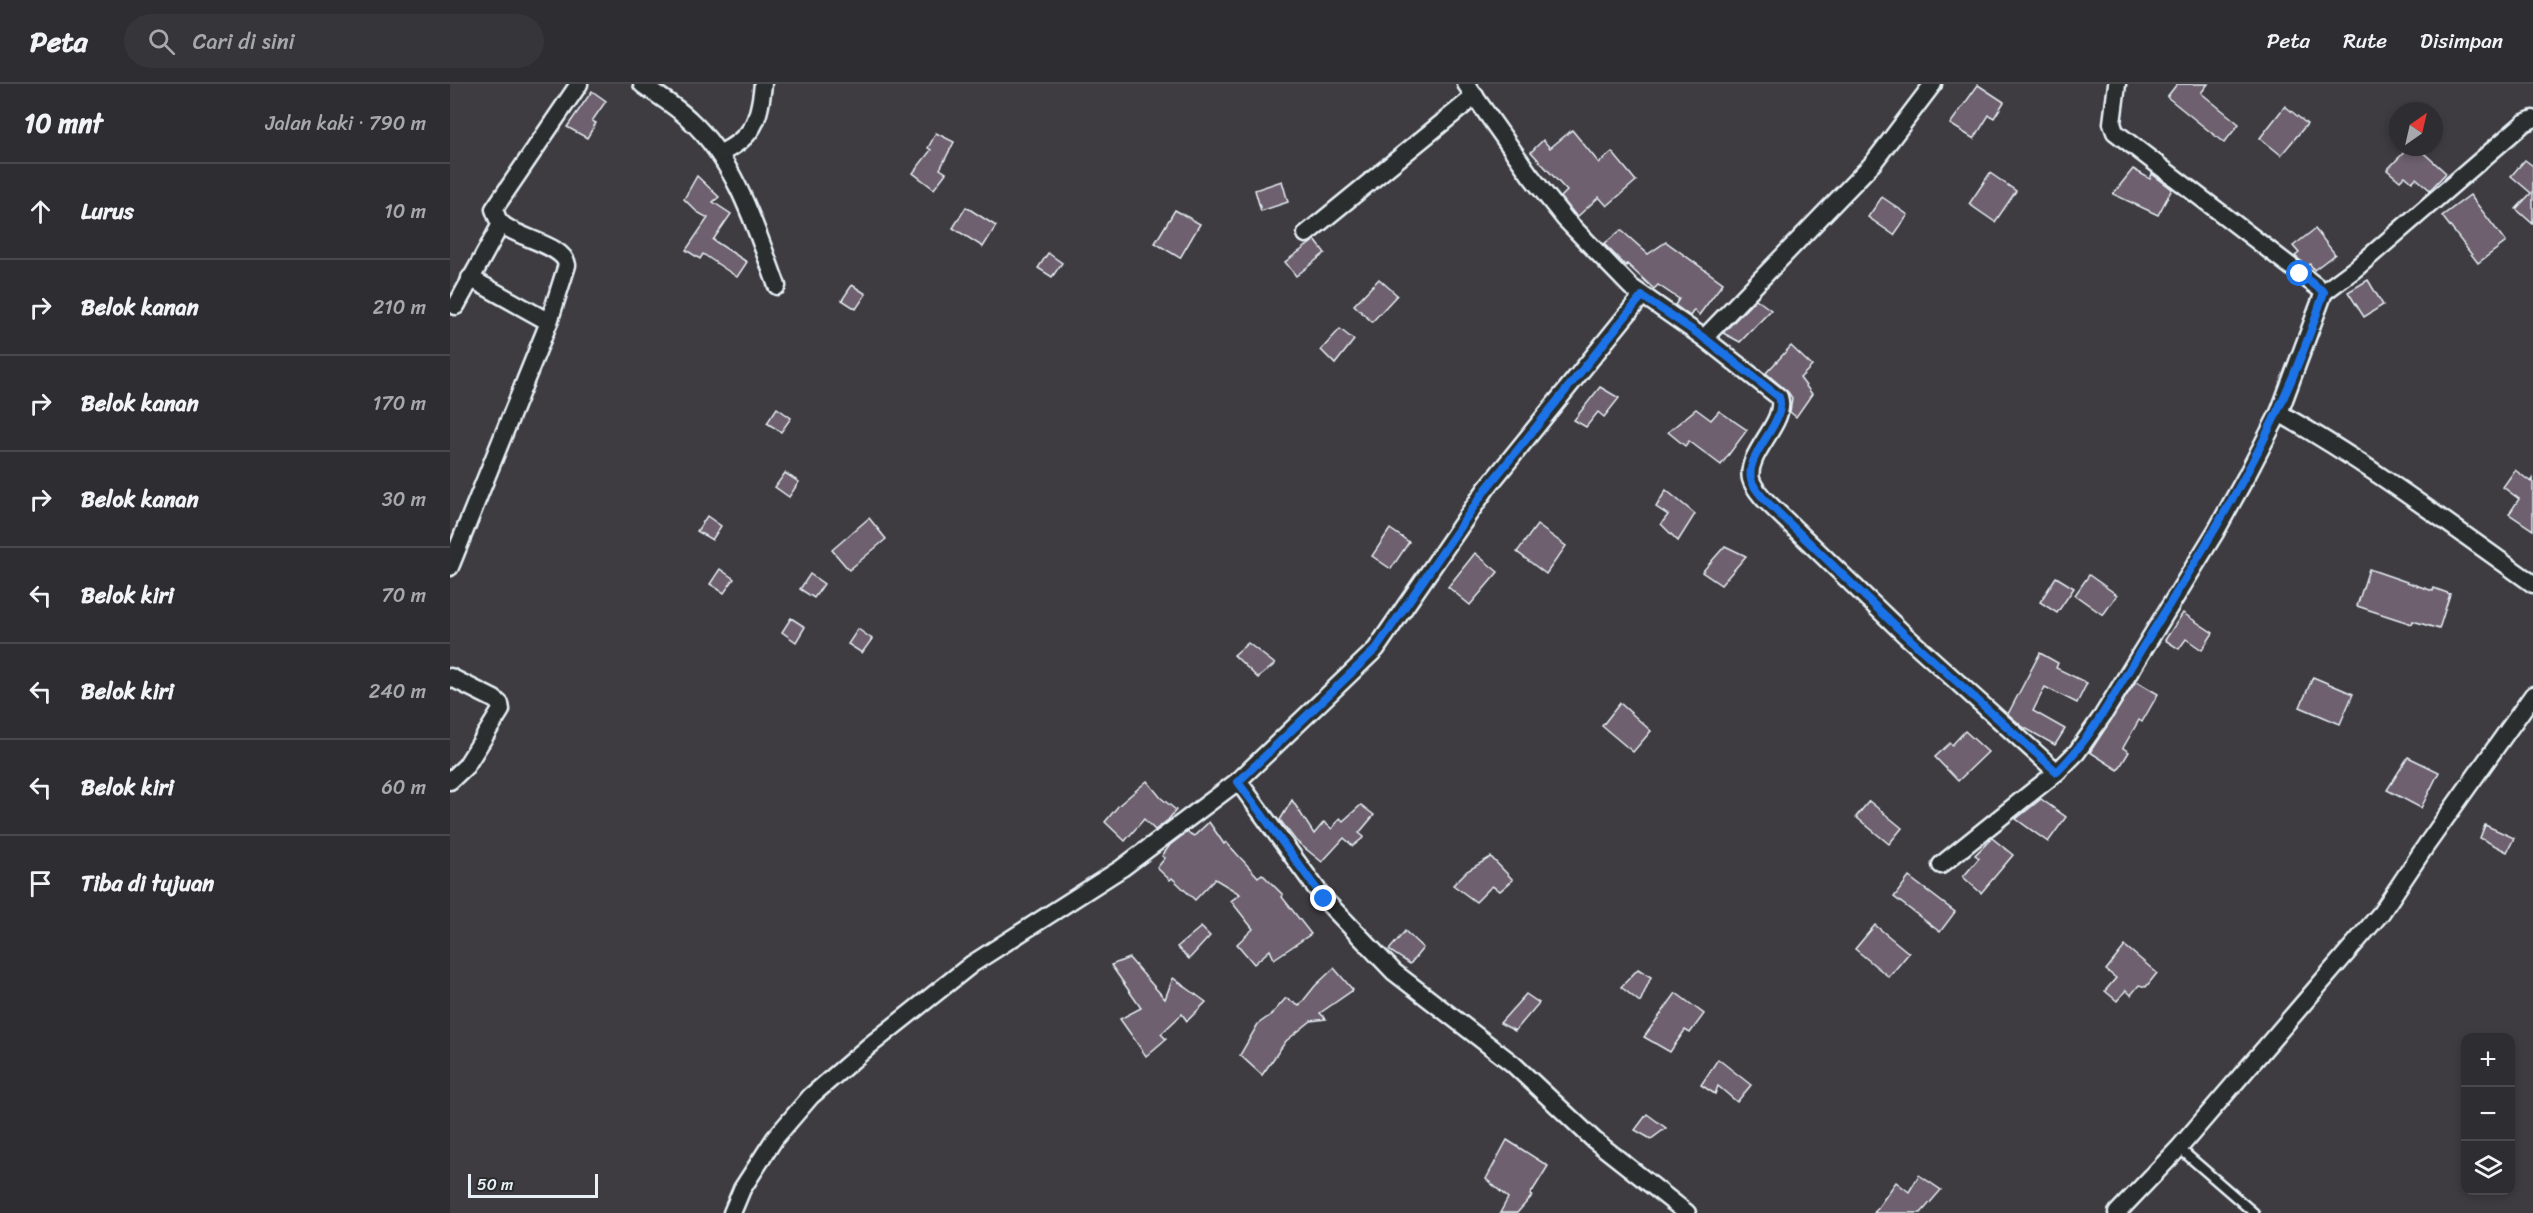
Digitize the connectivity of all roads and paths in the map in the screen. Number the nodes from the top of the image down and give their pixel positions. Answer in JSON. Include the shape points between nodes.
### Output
{"nodes":[{"id":1,"x":579,"y":84,"type":"edge"},
{"id":2,"x":642,"y":84,"type":"edge"},
{"id":3,"x":763,"y":84,"type":"edge"},
{"id":4,"x":1933,"y":84,"type":"edge"},
{"id":5,"x":2117,"y":84,"type":"edge"},
{"id":6,"x":1470,"y":90,"type":"edge"},
{"id":7,"x":2533,"y":119,"type":"edge"},
{"id":8,"x":719,"y":154,"type":"junction"},
{"id":9,"x":501,"y":224,"type":"junction"},
{"id":10,"x":1306,"y":234,"type":"dead end"},
{"id":11,"x":470,"y":279,"type":"junction"},
{"id":12,"x":777,"y":286,"type":"dead end"},
{"id":13,"x":2324,"y":292,"type":"junction"},
{"id":14,"x":1642,"y":296,"type":"junction"},
{"id":15,"x":456,"y":306,"type":"dead end"},
{"id":16,"x":549,"y":322,"type":"junction"},
{"id":17,"x":1704,"y":338,"type":"junction"},
{"id":18,"x":2278,"y":413,"type":"junction"},
{"id":19,"x":450,"y":567,"type":"edge"},
{"id":20,"x":2533,"y":584,"type":"edge"},
{"id":21,"x":450,"y":677,"type":"edge"},
{"id":22,"x":2533,"y":694,"type":"edge"},
{"id":23,"x":2057,"y":772,"type":"junction"},
{"id":24,"x":450,"y":781,"type":"edge"},
{"id":25,"x":1238,"y":782,"type":"junction"},
{"id":26,"x":1941,"y":865,"type":"dead end"},
{"id":27,"x":2180,"y":1148,"type":"junction"},
{"id":28,"x":732,"y":1213,"type":"edge"},
{"id":29,"x":1687,"y":1213,"type":"edge"},
{"id":30,"x":2117,"y":1213,"type":"edge"},
{"id":31,"x":2254,"y":1213,"type":"edge"}],
"edges":[{"from":1,"to":9,"type":"street","via":[[494,209]]},
{"from":2,"to":8,"type":"street","via":[[690,119]]},
{"from":3,"to":8,"type":"street","via":[[755,125],[736,146]]},
{"from":4,"to":17,"type":"street","via":[[1873,164]]},
{"from":5,"to":13,"type":"street","via":[[2112,123],[2115,132]]},
{"from":6,"to":10,"type":"street"},
{"from":6,"to":14,"type":"street","via":[[1565,219]]},
{"from":7,"to":13,"type":"street"},
{"from":8,"to":12,"type":"street","via":[[750,213]]},
{"from":9,"to":11,"type":"street"},
{"from":9,"to":16,"type":"street","via":[[558,252],[567,261]]},
{"from":11,"to":15,"type":"street"},
{"from":11,"to":16,"type":"street"},
{"from":13,"to":18,"type":"street"},
{"from":14,"to":17,"type":"street"},
{"from":14,"to":25,"type":"street","via":[[1486,489],[1376,649]]},
{"from":16,"to":19,"type":"street"},
{"from":17,"to":23,"type":"street","via":[[1782,403],[1750,472],[1754,487],[1904,634]]},
{"from":18,"to":20,"type":"street","via":[[2395,486]]},
{"from":18,"to":23,"type":"street","via":[[2216,531],[2103,715],[2077,752]]},
{"from":21,"to":24,"type":"street","via":[[495,699],[501,710],[466,766]]},
{"from":22,"to":27,"type":"street","via":[[2381,914]]},
{"from":23,"to":26,"type":"street"},
{"from":25,"to":28,"type":"street","via":[[1122,868],[972,964],[869,1046],[811,1096],[775,1138],[742,1189]]},
{"from":25,"to":29,"type":"street","via":[[1324,899],[1394,972],[1513,1064],[1594,1140]]},
{"from":27,"to":30,"type":"street"},
{"from":27,"to":31,"type":"lane"}]}
